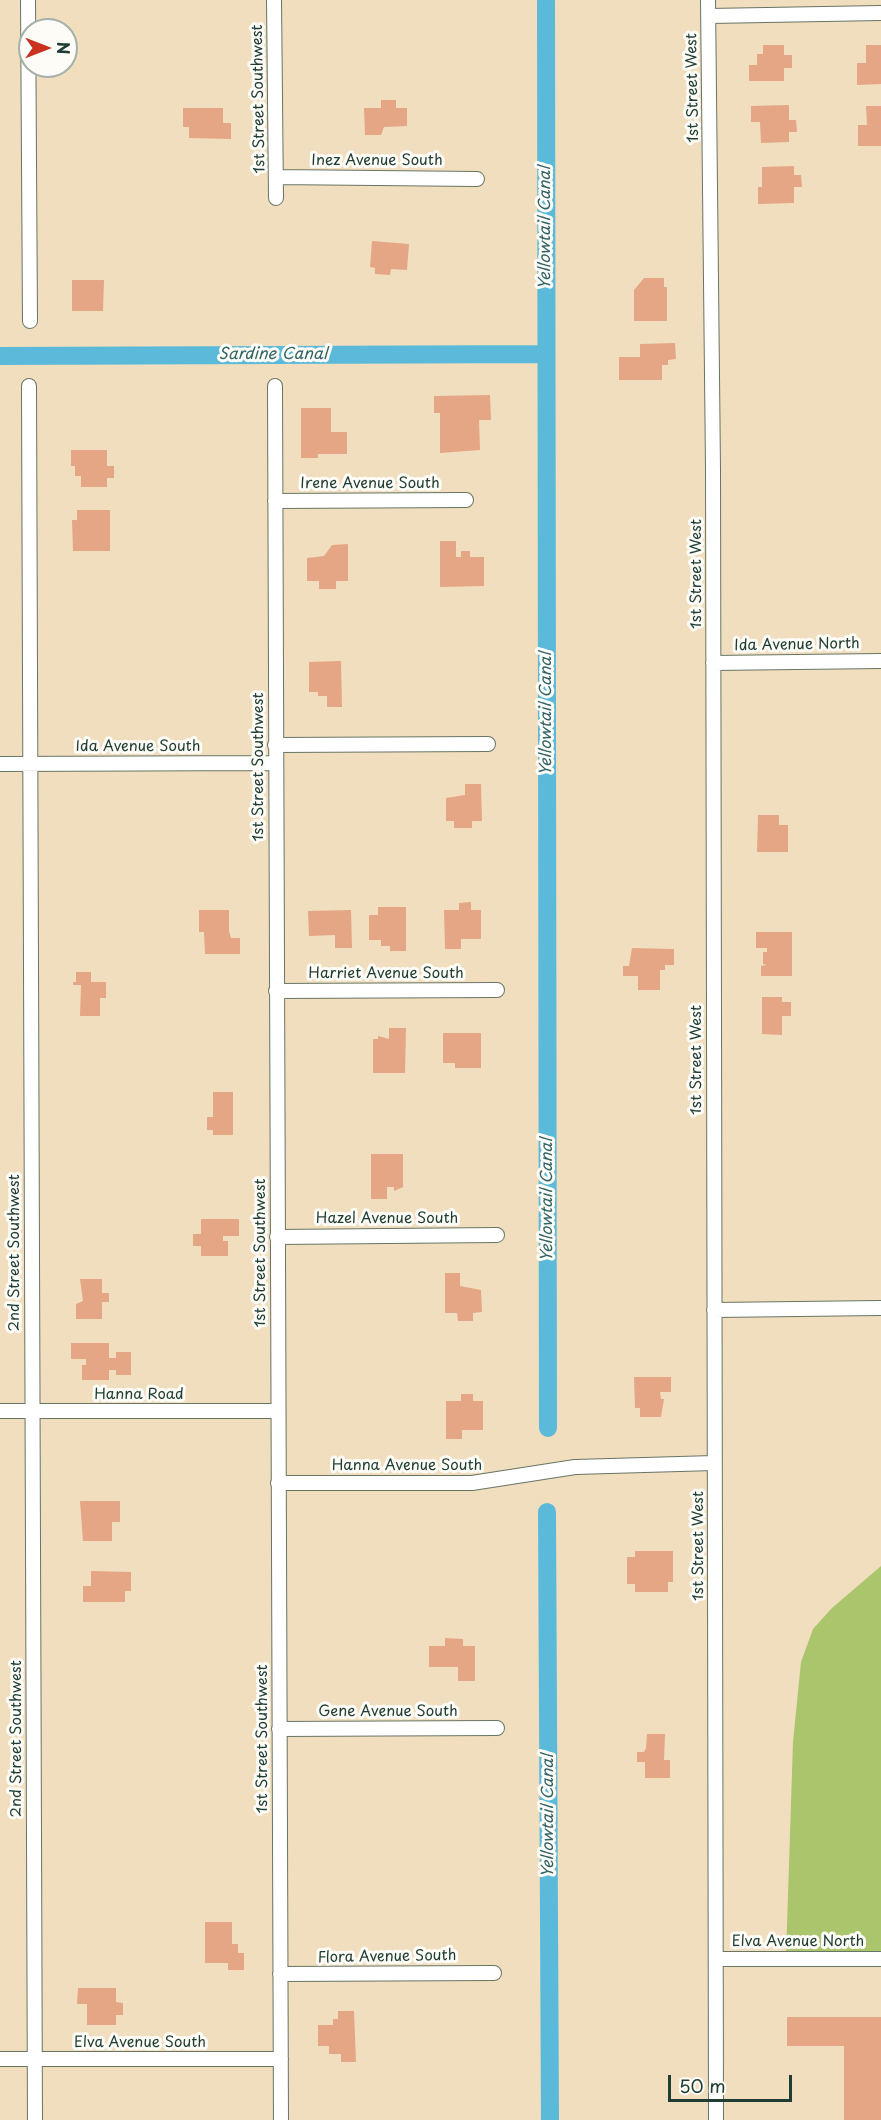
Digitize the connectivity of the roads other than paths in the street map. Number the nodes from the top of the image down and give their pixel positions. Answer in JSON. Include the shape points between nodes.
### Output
{"nodes":[{"id":1,"x":28,"y":0,"type":"edge"},
{"id":2,"x":274,"y":0,"type":"edge"},
{"id":3,"x":708,"y":0,"type":"edge"},
{"id":4,"x":881,"y":13,"type":"edge"},
{"id":5,"x":709,"y":16,"type":"junction"},
{"id":6,"x":276,"y":177,"type":"junction"},
{"id":7,"x":477,"y":179,"type":"dead end"},
{"id":8,"x":276,"y":198,"type":"dead end"},
{"id":9,"x":30,"y":321,"type":"dead end"},
{"id":10,"x":29,"y":386,"type":"dead end"},
{"id":11,"x":275,"y":386,"type":"dead end"},
{"id":12,"x":466,"y":500,"type":"dead end"},
{"id":13,"x":275,"y":501,"type":"junction"},
{"id":14,"x":881,"y":661,"type":"edge"},
{"id":15,"x":713,"y":663,"type":"junction"},
{"id":16,"x":488,"y":744,"type":"dead end"},
{"id":17,"x":275,"y":745,"type":"junction"},
{"id":18,"x":276,"y":763,"type":"junction"},
{"id":19,"x":0,"y":764,"type":"edge"},
{"id":20,"x":29,"y":764,"type":"junction"},
{"id":21,"x":497,"y":990,"type":"dead end"},
{"id":22,"x":276,"y":991,"type":"junction"},
{"id":23,"x":497,"y":1235,"type":"dead end"},
{"id":24,"x":277,"y":1237,"type":"junction"},
{"id":25,"x":881,"y":1308,"type":"edge"},
{"id":26,"x":714,"y":1310,"type":"junction"},
{"id":27,"x":32,"y":1411,"type":"junction"},
{"id":28,"x":278,"y":1411,"type":"junction"},
{"id":29,"x":0,"y":1412,"type":"edge"},
{"id":30,"x":714,"y":1463,"type":"junction"},
{"id":31,"x":278,"y":1483,"type":"junction"},
{"id":32,"x":497,"y":1728,"type":"dead end"},
{"id":33,"x":279,"y":1729,"type":"junction"},
{"id":34,"x":716,"y":1959,"type":"junction"},
{"id":35,"x":881,"y":1959,"type":"edge"},
{"id":36,"x":494,"y":1973,"type":"dead end"},
{"id":37,"x":280,"y":1974,"type":"junction"},
{"id":38,"x":35,"y":2059,"type":"junction"},
{"id":39,"x":281,"y":2059,"type":"junction"},
{"id":40,"x":0,"y":2060,"type":"edge"},
{"id":41,"x":35,"y":2120,"type":"edge"},
{"id":42,"x":281,"y":2120,"type":"edge"},
{"id":43,"x":716,"y":2120,"type":"edge"}],
"edges":[{"from":1,"to":9,"type":"street"},
{"from":2,"to":6,"type":"street","name":"1st Street Southwest"},
{"from":3,"to":5,"type":"street","name":"1st Street West"},
{"from":4,"to":5,"type":"street"},
{"from":5,"to":15,"type":"street","name":"1st Street West"},
{"from":6,"to":7,"type":"street","name":"Inez Avenue South"},
{"from":6,"to":8,"type":"street","name":"1st Street Southwest"},
{"from":10,"to":20,"type":"street","name":"2nd Street Southwest"},
{"from":11,"to":13,"type":"street","name":"1st Street Southwest"},
{"from":12,"to":13,"type":"street","name":"Irene Avenue South"},
{"from":13,"to":17,"type":"street","name":"1st Street Southwest"},
{"from":14,"to":15,"type":"street","name":"Ida Avenue North"},
{"from":15,"to":26,"type":"street","name":"1st Street West"},
{"from":16,"to":17,"type":"street"},
{"from":17,"to":18,"type":"street","name":"1st Street Southwest"},
{"from":18,"to":20,"type":"street","name":"Ida Avenue South"},
{"from":18,"to":22,"type":"street","name":"1st Street Southwest"},
{"from":19,"to":20,"type":"street","name":"Ida Avenue South"},
{"from":20,"to":27,"type":"street","name":"2nd Street Southwest"},
{"from":21,"to":22,"type":"street","name":"Harriet Avenue South"},
{"from":22,"to":24,"type":"street","name":"1st Street Southwest"},
{"from":23,"to":24,"type":"street","name":"Hazel Avenue South"},
{"from":24,"to":28,"type":"street","name":"1st Street Southwest"},
{"from":25,"to":26,"type":"street"},
{"from":26,"to":30,"type":"street","name":"1st Street West"},
{"from":27,"to":28,"type":"street","name":"Hanna Road"},
{"from":27,"to":29,"type":"street","name":"Hanna Road"},
{"from":27,"to":38,"type":"street","name":"2nd Street Southwest"},
{"from":28,"to":31,"type":"street","name":"1st Street Southwest"},
{"from":30,"to":31,"type":"street","name":"Hanna Avenue South","via":[[575,1467],[472,1483]]},
{"from":30,"to":34,"type":"street","name":"1st Street West"},
{"from":31,"to":33,"type":"street","name":"1st Street Southwest"},
{"from":32,"to":33,"type":"street","name":"Gene Avenue South"},
{"from":33,"to":37,"type":"street","name":"1st Street Southwest"},
{"from":34,"to":35,"type":"street","name":"Elva Avenue North"},
{"from":34,"to":43,"type":"street","name":"1st Street West"},
{"from":36,"to":37,"type":"street","name":"Flora Avenue South"},
{"from":37,"to":39,"type":"street","name":"1st Street Southwest"},
{"from":38,"to":39,"type":"street","name":"Elva Avenue South"},
{"from":38,"to":40,"type":"street","name":"Elva Avenue South"},
{"from":38,"to":41,"type":"street","name":"2nd Street Southwest"},
{"from":39,"to":42,"type":"street","name":"1st Street Southwest"}]}
